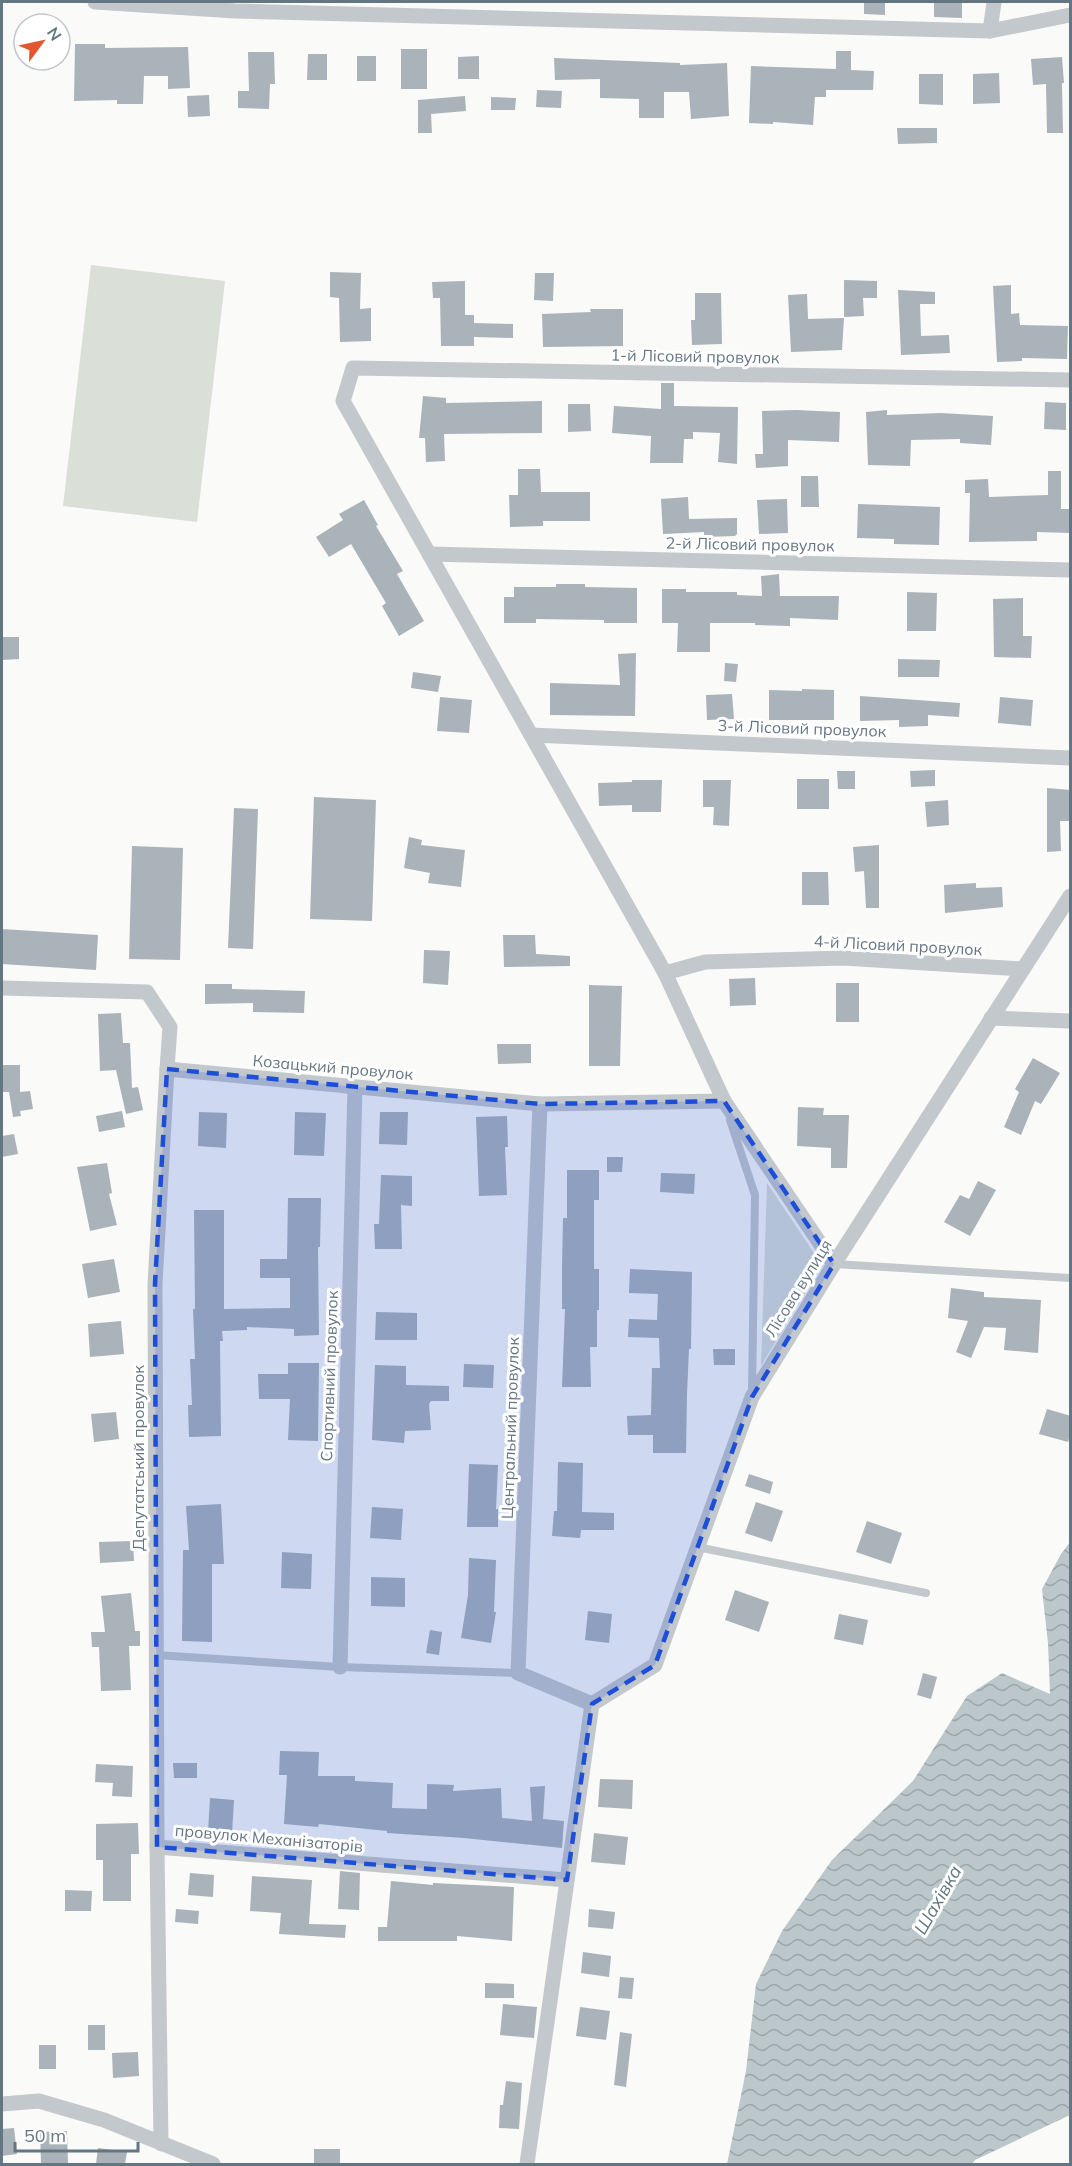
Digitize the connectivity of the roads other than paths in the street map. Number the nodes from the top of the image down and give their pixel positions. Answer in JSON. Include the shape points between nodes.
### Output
{"nodes":[{"id":1,"x":95,"y":2,"type":"edge"},
{"id":2,"x":994,"y":2,"type":"edge"},
{"id":3,"x":1071,"y":15,"type":"edge"},
{"id":4,"x":990,"y":31,"type":"junction"},
{"id":5,"x":1071,"y":380,"type":"edge"},
{"id":6,"x":429,"y":554,"type":"junction"},
{"id":7,"x":1071,"y":570,"type":"edge"},
{"id":8,"x":531,"y":735,"type":"junction"},
{"id":9,"x":1071,"y":758,"type":"edge"},
{"id":10,"x":1071,"y":896,"type":"edge"},
{"id":11,"x":1023,"y":969,"type":"junction"},
{"id":12,"x":665,"y":973,"type":"junction"},
{"id":13,"x":2,"y":988,"type":"edge"},
{"id":14,"x":992,"y":1018,"type":"junction"},
{"id":15,"x":1071,"y":1022,"type":"edge"},
{"id":16,"x":168,"y":1069,"type":"junction"},
{"id":17,"x":355,"y":1087,"type":"junction"},
{"id":18,"x":724,"y":1101,"type":"junction"},
{"id":19,"x":540,"y":1104,"type":"junction"},
{"id":20,"x":834,"y":1264,"type":"junction"},
{"id":21,"x":1071,"y":1278,"type":"edge"},
{"id":22,"x":752,"y":1397,"type":"junction"},
{"id":23,"x":698,"y":1547,"type":"junction"},
{"id":24,"x":926,"y":1593,"type":"dead end"},
{"id":25,"x":156,"y":1655,"type":"junction"},
{"id":26,"x":340,"y":1667,"type":"junction"},
{"id":27,"x":518,"y":1673,"type":"junction"},
{"id":28,"x":592,"y":1704,"type":"junction"},
{"id":29,"x":157,"y":1847,"type":"junction"},
{"id":30,"x":567,"y":1880,"type":"junction"},
{"id":31,"x":2,"y":2104,"type":"edge"},
{"id":32,"x":161,"y":2144,"type":"junction"},
{"id":33,"x":213,"y":2164,"type":"edge"},
{"id":34,"x":527,"y":2164,"type":"edge"}],
"edges":[{"from":1,"to":4,"type":"street","via":[[235,11]]},
{"from":2,"to":4,"type":"street"},
{"from":3,"to":4,"type":"street"},
{"from":5,"to":6,"type":"street","name":"1-й Лісовий провулок","via":[[353,368],[343,401]]},
{"from":6,"to":7,"type":"street","name":"2-й Лісовий провулок"},
{"from":6,"to":8,"type":"street"},
{"from":8,"to":9,"type":"street","name":"3-й Лісовий провулок"},
{"from":8,"to":12,"type":"street"},
{"from":10,"to":11,"type":"street","name":"Лісова вулиця"},
{"from":11,"to":12,"type":"street","name":"4-й Лісовий провулок","via":[[843,958],[705,962]]},
{"from":11,"to":14,"type":"street","name":"Лісова вулиця"},
{"from":12,"to":18,"type":"street"},
{"from":13,"to":16,"type":"street","via":[[147,992],[170,1027]]},
{"from":14,"to":15,"type":"street"},
{"from":14,"to":20,"type":"street","name":"Лісова вулиця"},
{"from":16,"to":17,"type":"street","name":"Козацький провулок"},
{"from":16,"to":25,"type":"street","name":"Депутатський провулок","via":[[155,1284]]},
{"from":17,"to":19,"type":"street","name":"Козацький провулок"},
{"from":17,"to":26,"type":"street","name":"Спортивний провулок"},
{"from":18,"to":19,"type":"street","name":"Козацький провулок"},
{"from":18,"to":20,"type":"street"},
{"from":18,"to":22,"type":"lane","via":[[755,1195]]},
{"from":19,"to":27,"type":"street","name":"Центральний провулок"},
{"from":20,"to":21,"type":"lane"},
{"from":20,"to":22,"type":"street","name":"Лісова вулиця"},
{"from":22,"to":23,"type":"street","name":"Лісова вулиця"},
{"from":23,"to":24,"type":"lane"},
{"from":23,"to":28,"type":"street","name":"Лісова вулиця","via":[[655,1665]]},
{"from":25,"to":26,"type":"lane"},
{"from":25,"to":29,"type":"street","name":"Депутатський провулок"},
{"from":26,"to":27,"type":"lane"},
{"from":27,"to":28,"type":"street"},
{"from":28,"to":30,"type":"street"},
{"from":29,"to":30,"type":"street","name":"провулок Механізаторів"},
{"from":29,"to":32,"type":"street","name":"провулок Механізаторів"},
{"from":30,"to":34,"type":"street"},
{"from":31,"to":32,"type":"street","via":[[39,2101],[104,2120]]},
{"from":32,"to":33,"type":"street"}]}
